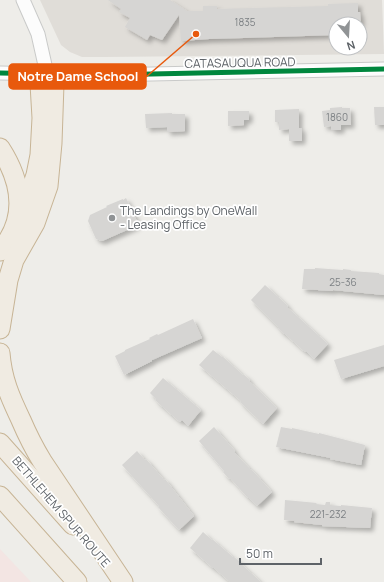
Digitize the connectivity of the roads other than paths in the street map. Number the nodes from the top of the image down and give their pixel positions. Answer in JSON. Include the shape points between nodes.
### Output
{"nodes":[{"id":1,"x":23,"y":0,"type":"edge"},
{"id":2,"x":384,"y":69,"type":"edge"},
{"id":3,"x":0,"y":74,"type":"edge"},
{"id":4,"x":47,"y":74,"type":"junction"},
{"id":5,"x":0,"y":148,"type":"edge"},
{"id":6,"x":16,"y":225,"type":"junction"},
{"id":7,"x":0,"y":251,"type":"edge"},
{"id":8,"x":0,"y":329,"type":"edge"},
{"id":9,"x":0,"y":353,"type":"edge"},
{"id":10,"x":0,"y":443,"type":"edge"},
{"id":11,"x":0,"y":496,"type":"edge"},
{"id":12,"x":77,"y":582,"type":"edge"},
{"id":13,"x":123,"y":582,"type":"edge"}],
"edges":[{"from":1,"to":4,"type":"street","via":[[38,34]]},
{"from":2,"to":4,"type":"street","name":"CATASAUQUA ROAD","via":[[196,74]]},
{"from":3,"to":4,"type":"street","name":"CATASAUQUA ROAD"},
{"from":4,"to":6,"type":"highway","via":[[40,84],[42,118],[36,175]]},
{"from":4,"to":8,"type":"highway","via":[[54,84],[48,186],[35,223],[14,260]]},
{"from":5,"to":6,"type":"highway","via":[[9,164],[17,188],[19,212]]},
{"from":6,"to":7,"type":"highway"},
{"from":9,"to":13,"type":"highway","via":[[8,392],[35,449]]},
{"from":10,"to":13,"type":"highway","name":"BETHLEHEM SPUR ROUTE"},
{"from":11,"to":12,"type":"highway"}]}
